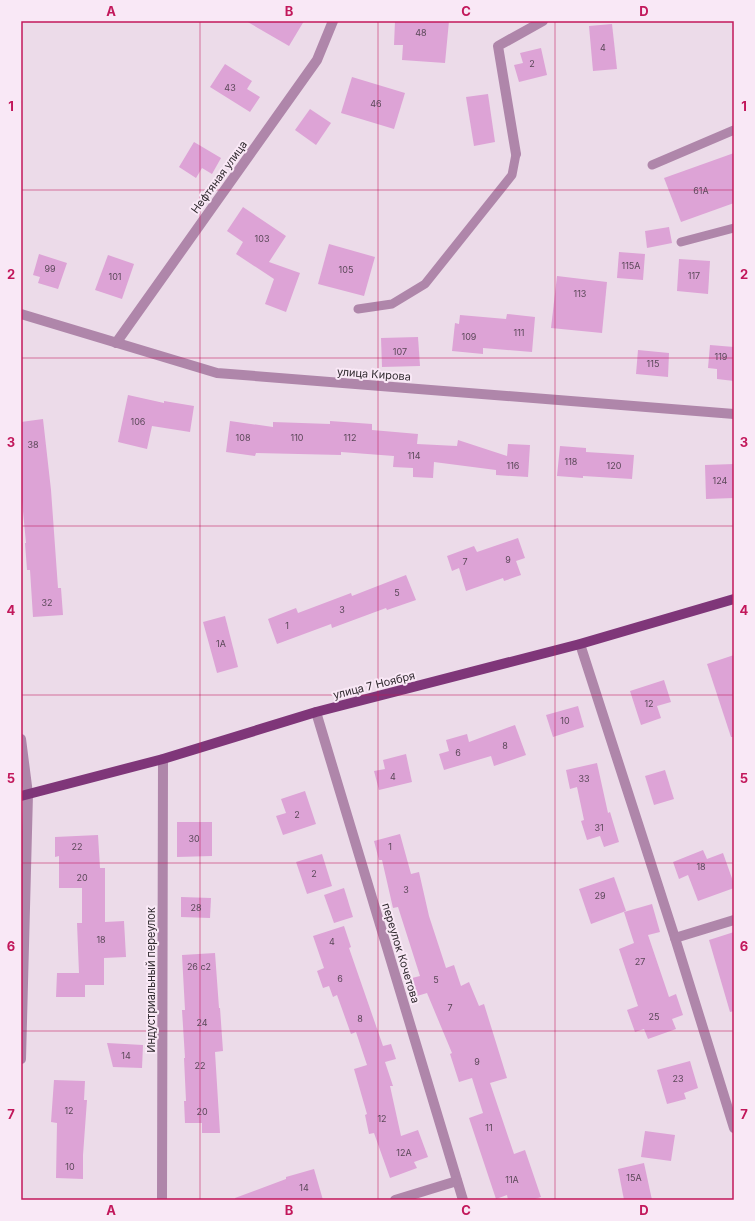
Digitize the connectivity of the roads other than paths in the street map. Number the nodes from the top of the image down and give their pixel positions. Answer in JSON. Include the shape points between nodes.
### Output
{"nodes":[{"id":1,"x":333,"y":21,"type":"edge"},
{"id":2,"x":543,"y":21,"type":"edge"},
{"id":3,"x":734,"y":130,"type":"edge"},
{"id":4,"x":516,"y":154,"type":"joint"},
{"id":5,"x":652,"y":165,"type":"dead end"},
{"id":6,"x":734,"y":228,"type":"edge"},
{"id":7,"x":681,"y":242,"type":"dead end"},
{"id":8,"x":358,"y":309,"type":"dead end"},
{"id":9,"x":21,"y":314,"type":"edge"},
{"id":10,"x":116,"y":343,"type":"junction"},
{"id":11,"x":734,"y":414,"type":"edge"},
{"id":12,"x":734,"y":599,"type":"edge"},
{"id":13,"x":580,"y":644,"type":"junction"},
{"id":14,"x":316,"y":712,"type":"junction"},
{"id":15,"x":21,"y":739,"type":"edge"},
{"id":16,"x":164,"y":759,"type":"junction"},
{"id":17,"x":24,"y":795,"type":"edge"},
{"id":18,"x":734,"y":920,"type":"edge"},
{"id":19,"x":675,"y":938,"type":"junction"},
{"id":20,"x":21,"y":1059,"type":"edge"},
{"id":21,"x":734,"y":1128,"type":"edge"},
{"id":22,"x":457,"y":1181,"type":"junction"},
{"id":23,"x":162,"y":1200,"type":"edge"},
{"id":24,"x":395,"y":1200,"type":"edge"},
{"id":25,"x":463,"y":1200,"type":"edge"}],
"edges":[{"from":1,"to":10,"type":"street","name":"Нефтяная улица","via":[[317,60]]},
{"from":2,"to":4,"type":"street","via":[[498,46]]},
{"from":3,"to":5,"type":"lane"},
{"from":4,"to":8,"type":"lane","via":[[512,175],[425,284],[392,304]]},
{"from":6,"to":7,"type":"lane"},
{"from":9,"to":10,"type":"street","name":"улица Кирова"},
{"from":10,"to":11,"type":"street","name":"улица Кирова","via":[[217,373]]},
{"from":12,"to":13,"type":"main road","name":"улица 7 Ноября"},
{"from":13,"to":14,"type":"main road","name":"улица 7 Ноября"},
{"from":13,"to":19,"type":"street"},
{"from":14,"to":16,"type":"main road","name":"улица 7 Ноября"},
{"from":14,"to":22,"type":"street","name":"переулок Кочетова"},
{"from":15,"to":17,"type":"street"},
{"from":16,"to":17,"type":"main road","name":"улица 7 Ноября"},
{"from":16,"to":23,"type":"street","name":"Индустриальный переулок"},
{"from":17,"to":20,"type":"street"},
{"from":18,"to":19,"type":"street"},
{"from":19,"to":21,"type":"street"},
{"from":22,"to":24,"type":"street"},
{"from":22,"to":25,"type":"street","name":"переулок Кочетова"}]}
